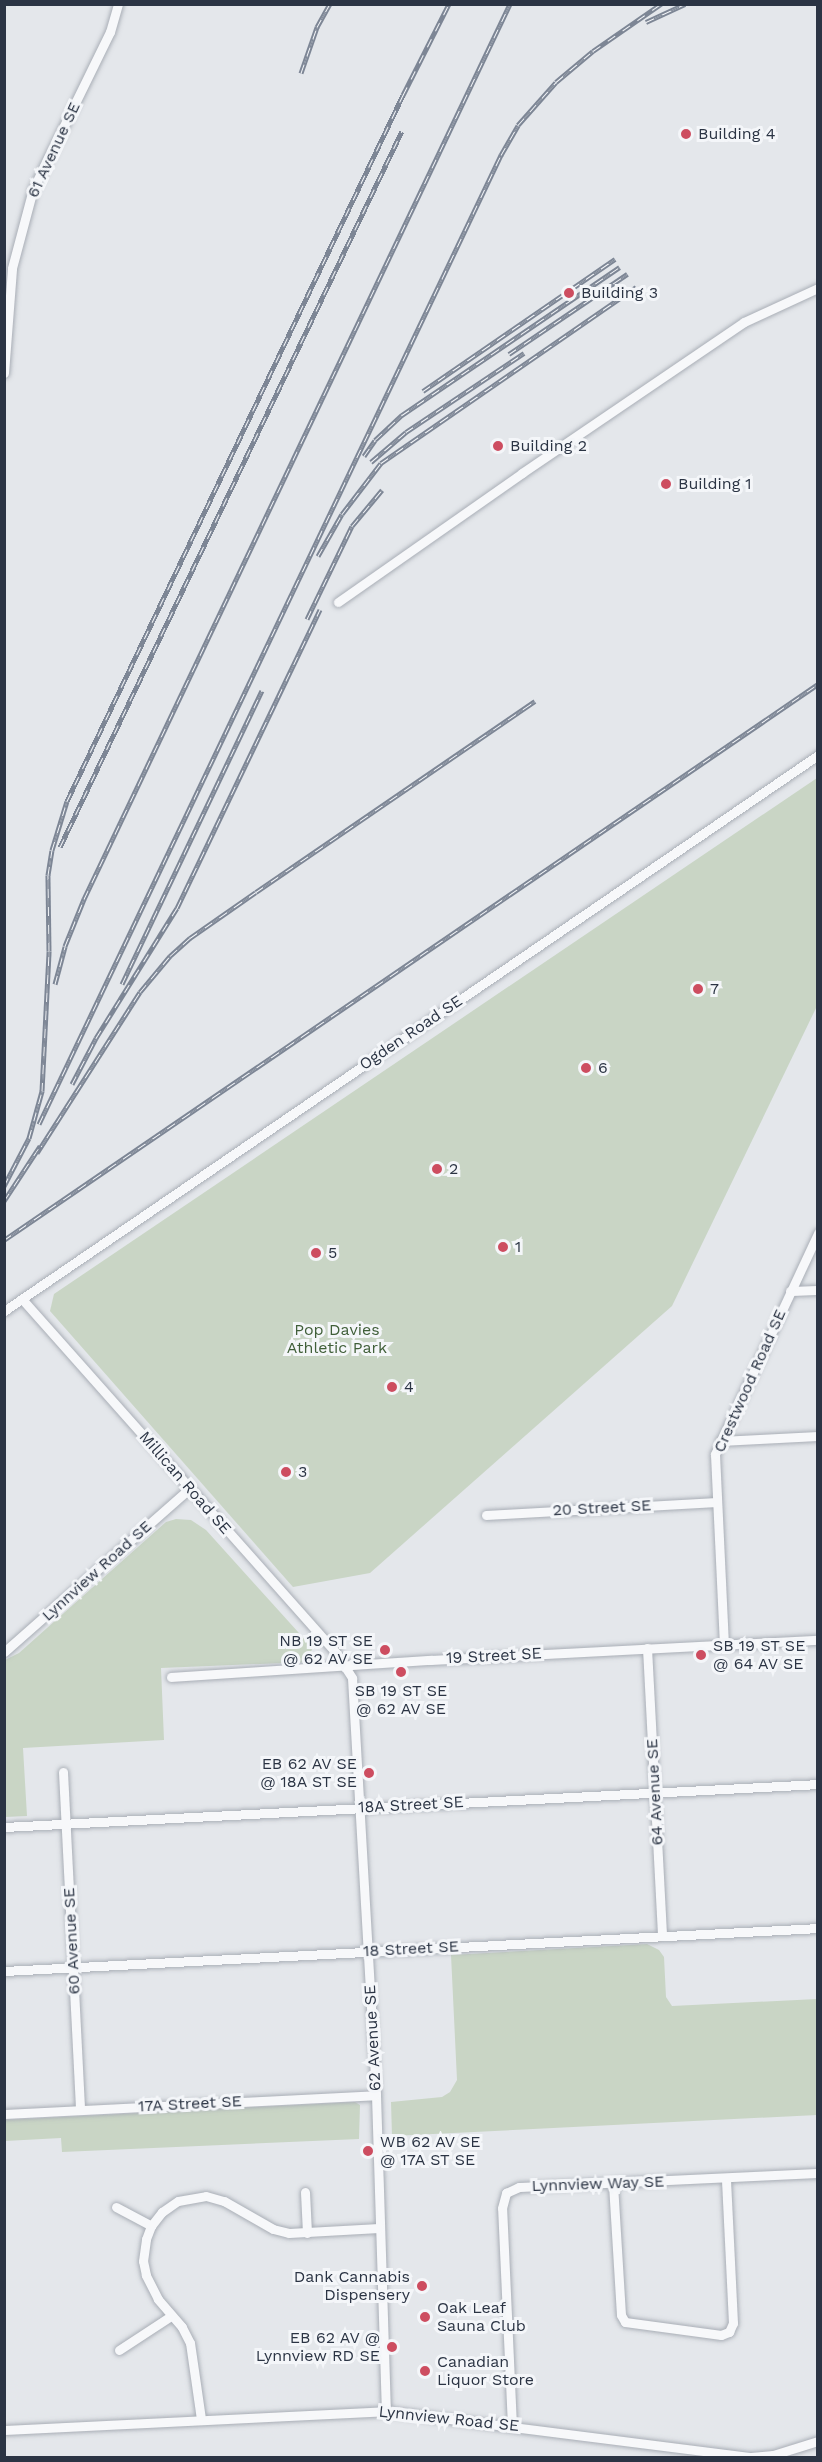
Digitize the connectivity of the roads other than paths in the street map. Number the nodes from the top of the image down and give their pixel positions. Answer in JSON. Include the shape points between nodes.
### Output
{"nodes":[{"id":1,"x":118,"y":4,"type":"edge"},
{"id":2,"x":818,"y":288,"type":"edge"},
{"id":3,"x":4,"y":373,"type":"edge"},
{"id":4,"x":338,"y":602,"type":"dead end"},
{"id":5,"x":818,"y":755,"type":"edge"},
{"id":6,"x":818,"y":1233,"type":"edge"},
{"id":7,"x":818,"y":1290,"type":"edge"},
{"id":8,"x":790,"y":1291,"type":"junction"},
{"id":9,"x":22,"y":1299,"type":"junction"},
{"id":10,"x":4,"y":1311,"type":"edge"},
{"id":11,"x":818,"y":1436,"type":"edge"},
{"id":12,"x":720,"y":1441,"type":"junction"},
{"id":13,"x":189,"y":1489,"type":"junction"},
{"id":14,"x":717,"y":1502,"type":"junction"},
{"id":15,"x":486,"y":1515,"type":"dead end"},
{"id":16,"x":818,"y":1640,"type":"edge"},
{"id":17,"x":724,"y":1645,"type":"junction"},
{"id":18,"x":647,"y":1648,"type":"junction"},
{"id":19,"x":4,"y":1652,"type":"edge"},
{"id":20,"x":347,"y":1666,"type":"junction"},
{"id":21,"x":171,"y":1677,"type":"dead end"},
{"id":22,"x":63,"y":1772,"type":"dead end"},
{"id":23,"x":818,"y":1784,"type":"edge"},
{"id":24,"x":654,"y":1792,"type":"junction"},
{"id":25,"x":360,"y":1808,"type":"junction"},
{"id":26,"x":65,"y":1824,"type":"junction"},
{"id":27,"x":4,"y":1827,"type":"edge"},
{"id":28,"x":818,"y":1928,"type":"edge"},
{"id":29,"x":662,"y":1936,"type":"junction"},
{"id":30,"x":368,"y":1952,"type":"junction"},
{"id":31,"x":73,"y":1967,"type":"junction"},
{"id":32,"x":4,"y":1971,"type":"edge"},
{"id":33,"x":376,"y":2095,"type":"junction"},
{"id":34,"x":80,"y":2110,"type":"junction"},
{"id":35,"x":4,"y":2114,"type":"edge"},
{"id":36,"x":818,"y":2173,"type":"edge"},
{"id":37,"x":726,"y":2178,"type":"junction"},
{"id":38,"x":613,"y":2184,"type":"junction"},
{"id":39,"x":305,"y":2192,"type":"dead end"},
{"id":40,"x":116,"y":2207,"type":"dead end"},
{"id":41,"x":151,"y":2226,"type":"junction"},
{"id":42,"x":379,"y":2228,"type":"junction"},
{"id":43,"x":307,"y":2233,"type":"junction"},
{"id":44,"x":171,"y":2316,"type":"junction"},
{"id":45,"x":120,"y":2349,"type":"dead end"},
{"id":46,"x":386,"y":2411,"type":"junction"},
{"id":47,"x":201,"y":2419,"type":"junction"},
{"id":48,"x":512,"y":2426,"type":"junction"},
{"id":49,"x":4,"y":2430,"type":"edge"},
{"id":50,"x":818,"y":2441,"type":"edge"}],
"edges":[{"from":1,"to":3,"type":"street","name":"61 Avenue SE","via":[[110,32],[33,189],[12,268]]},
{"from":2,"to":4,"type":"street","via":[[744,322]]},
{"from":5,"to":9,"type":"street","name":"Ogden Road SE"},
{"from":6,"to":8,"type":"street","name":"Crestwood Road SE"},
{"from":7,"to":8,"type":"street"},
{"from":8,"to":12,"type":"street","name":"Crestwood Road SE"},
{"from":9,"to":10,"type":"street","name":"Ogden Road SE"},
{"from":9,"to":13,"type":"street","name":"Millican Road SE"},
{"from":11,"to":12,"type":"street"},
{"from":12,"to":14,"type":"street","name":"Crestwood Road SE","via":[[715,1454]]},
{"from":13,"to":19,"type":"street","name":"Lynnview Road SE"},
{"from":13,"to":20,"type":"street","name":"Millican Road SE"},
{"from":14,"to":15,"type":"street","name":"20 Street SE"},
{"from":14,"to":17,"type":"street","name":"Crestwood Road SE"},
{"from":16,"to":17,"type":"street","name":"19 Street SE"},
{"from":17,"to":18,"type":"street","name":"19 Street SE"},
{"from":18,"to":20,"type":"street","name":"19 Street SE"},
{"from":18,"to":24,"type":"street","name":"64 Avenue SE"},
{"from":20,"to":21,"type":"street","name":"19 Street SE"},
{"from":20,"to":25,"type":"street","name":"62 Avenue SE","via":[[354,1692]]},
{"from":22,"to":26,"type":"street","name":"60 Avenue SE"},
{"from":23,"to":24,"type":"street","name":"18A Street SE"},
{"from":24,"to":25,"type":"street","name":"18A Street SE"},
{"from":24,"to":29,"type":"street","name":"64 Avenue SE"},
{"from":25,"to":26,"type":"street","name":"18A Street SE"},
{"from":25,"to":30,"type":"street","name":"62 Avenue SE"},
{"from":26,"to":27,"type":"street","name":"18A Street SE"},
{"from":26,"to":31,"type":"street","name":"60 Avenue SE"},
{"from":28,"to":29,"type":"street","name":"18 Street SE"},
{"from":29,"to":30,"type":"street","name":"18 Street SE"},
{"from":30,"to":31,"type":"street","name":"18 Street SE"},
{"from":30,"to":33,"type":"street","name":"62 Avenue SE"},
{"from":31,"to":32,"type":"street","name":"18 Street SE"},
{"from":31,"to":34,"type":"street","name":"60 Avenue SE"},
{"from":33,"to":34,"type":"street","name":"17A Street SE"},
{"from":33,"to":42,"type":"street","name":"62 Avenue SE"},
{"from":34,"to":35,"type":"street","name":"17A Street SE"},
{"from":36,"to":37,"type":"street","name":"Lynnview Way SE"},
{"from":37,"to":38,"type":"street","name":"Lynnview Way SE"},
{"from":37,"to":38,"type":"street","via":[[733,2323],[729,2332],[721,2335],[625,2322],[621,2315]]},
{"from":38,"to":48,"type":"street","name":"Lynnview Way SE","via":[[519,2187],[506,2193]]},
{"from":39,"to":43,"type":"street"},
{"from":40,"to":41,"type":"street"},
{"from":41,"to":43,"type":"street","via":[[178,2201],[206,2196],[273,2229]]},
{"from":41,"to":44,"type":"street","via":[[144,2250],[146,2275],[151,2289]]},
{"from":42,"to":43,"type":"street"},
{"from":42,"to":46,"type":"street","name":"62 Avenue SE"},
{"from":44,"to":45,"type":"street"},
{"from":44,"to":47,"type":"street","via":[[190,2343]]},
{"from":46,"to":47,"type":"street","name":"Lynnview Road SE"},
{"from":46,"to":48,"type":"street","name":"Lynnview Road SE"},
{"from":47,"to":49,"type":"street","name":"Lynnview Road SE"},
{"from":48,"to":50,"type":"street","name":"Lynnview Road SE","via":[[751,2457],[773,2455]]}]}
